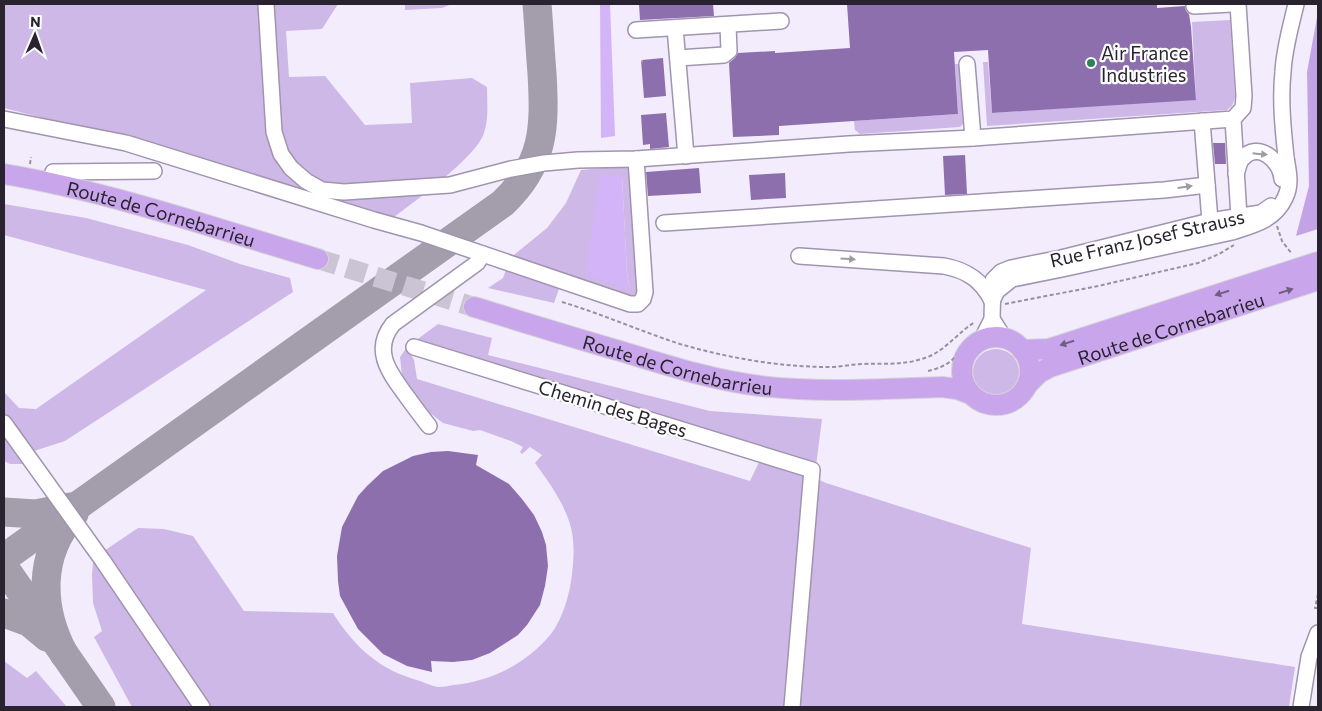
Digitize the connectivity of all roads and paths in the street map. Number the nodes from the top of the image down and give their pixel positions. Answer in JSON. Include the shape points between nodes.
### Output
{"nodes":[{"id":1,"x":266,"y":4,"type":"edge"},
{"id":2,"x":1232,"y":4,"type":"edge"},
{"id":3,"x":1238,"y":4,"type":"edge"},
{"id":4,"x":1296,"y":4,"type":"edge"},
{"id":5,"x":1194,"y":6,"type":"dead end"},
{"id":6,"x":782,"y":21,"type":"dead end"},
{"id":7,"x":728,"y":25,"type":"junction"},
{"id":8,"x":675,"y":28,"type":"junction"},
{"id":9,"x":636,"y":30,"type":"dead end"},
{"id":10,"x":678,"y":58,"type":"junction"},
{"id":11,"x":967,"y":64,"type":"dead end"},
{"id":12,"x":4,"y":119,"type":"edge"},
{"id":13,"x":1233,"y":119,"type":"junction"},
{"id":14,"x":1202,"y":121,"type":"junction"},
{"id":15,"x":973,"y":138,"type":"junction"},
{"id":16,"x":686,"y":156,"type":"junction"},
{"id":17,"x":1286,"y":158,"type":"junction"},
{"id":18,"x":636,"y":160,"type":"junction"},
{"id":19,"x":154,"y":171,"type":"dead end"},
{"id":20,"x":53,"y":172,"type":"dead end"},
{"id":21,"x":4,"y":174,"type":"edge"},
{"id":22,"x":1236,"y":175,"type":"junction"},
{"id":23,"x":1282,"y":179,"type":"junction"},
{"id":24,"x":1207,"y":185,"type":"junction"},
{"id":25,"x":1239,"y":217,"type":"junction"},
{"id":26,"x":1210,"y":221,"type":"junction"},
{"id":27,"x":1276,"y":222,"type":"dead end"},
{"id":28,"x":664,"y":223,"type":"dead end"},
{"id":29,"x":1232,"y":232,"type":"junction"},
{"id":30,"x":483,"y":254,"type":"junction"},
{"id":31,"x":1293,"y":255,"type":"dead end"},
{"id":32,"x":799,"y":256,"type":"dead end"},
{"id":33,"x":318,"y":259,"type":"tunnel mouth"},
{"id":34,"x":1318,"y":262,"type":"edge"},
{"id":35,"x":1318,"y":280,"type":"edge"},
{"id":36,"x":992,"y":301,"type":"junction"},
{"id":37,"x":562,"y":302,"type":"dead end"},
{"id":38,"x":474,"y":307,"type":"tunnel mouth"},
{"id":39,"x":984,"y":320,"type":"junction"},
{"id":40,"x":1004,"y":338,"type":"junction"},
{"id":41,"x":981,"y":341,"type":"junction"},
{"id":42,"x":414,"y":347,"type":"dead end"},
{"id":43,"x":1022,"y":350,"type":"junction"},
{"id":44,"x":965,"y":356,"type":"junction"},
{"id":45,"x":937,"y":369,"type":"dead end"},
{"id":46,"x":921,"y":373,"type":"dead end"},
{"id":47,"x":1028,"y":384,"type":"junction"},
{"id":48,"x":888,"y":389,"type":"junction"},
{"id":49,"x":970,"y":394,"type":"junction"},
{"id":50,"x":4,"y":423,"type":"edge"},
{"id":51,"x":429,"y":426,"type":"dead end"},
{"id":52,"x":1318,"y":594,"type":"edge"},
{"id":53,"x":1318,"y":608,"type":"edge"},
{"id":54,"x":1318,"y":633,"type":"edge"},
{"id":55,"x":202,"y":707,"type":"edge"},
{"id":56,"x":792,"y":707,"type":"edge"},
{"id":57,"x":1301,"y":707,"type":"edge"}],
"edges":[{"from":1,"to":18,"type":"street","via":[[274,132],[281,154],[291,168],[322,190],[344,192],[432,187],[544,163]]},
{"from":2,"to":5,"type":"street"},
{"from":3,"to":13,"type":"street","via":[[1244,96],[1243,108]]},
{"from":4,"to":17,"type":"street","name":"Rue Franz Josef Strauss","via":[[1283,71]]},
{"from":6,"to":7,"type":"street"},
{"from":7,"to":8,"type":"street"},
{"from":7,"to":10,"type":"street","via":[[729,51],[724,56]]},
{"from":8,"to":9,"type":"street"},
{"from":8,"to":10,"type":"street"},
{"from":10,"to":16,"type":"street"},
{"from":11,"to":15,"type":"street"},
{"from":12,"to":30,"type":"street","via":[[126,143]]},
{"from":13,"to":14,"type":"street"},
{"from":13,"to":22,"type":"street"},
{"from":14,"to":15,"type":"street"},
{"from":14,"to":24,"type":"street"},
{"from":15,"to":16,"type":"street"},
{"from":16,"to":18,"type":"street"},
{"from":17,"to":23,"type":"street","name":"Rue Franz Josef Strauss"},
{"from":17,"to":29,"type":"street","name":"Rue Franz Josef Strauss","via":[[1290,175],[1282,204],[1267,220]]},
{"from":18,"to":30,"type":"street","via":[[645,292],[638,304]]},
{"from":19,"to":20,"type":"street"},
{"from":21,"to":33,"type":"main road","name":"Route de Cornebarrieu","via":[[107,196]]},
{"from":22,"to":23,"type":"street","one_way":true,"via":[[1241,160],[1257,152],[1269,155],[1281,170]]},
{"from":22,"to":25,"type":"street"},
{"from":23,"to":25,"type":"street","name":"Rue Franz Josef Strauss","via":[[1279,195],[1268,208],[1261,213]]},
{"from":24,"to":26,"type":"street"},
{"from":28,"to":24,"type":"street","one_way":true},
{"from":25,"to":26,"type":"street","name":"Rue Franz Josef Strauss"},
{"from":25,"to":29,"type":"street"},
{"from":26,"to":36,"type":"street","name":"Rue Franz Josef Strauss","via":[[1001,272],[993,280]]},
{"from":27,"to":31,"type":"path","via":[[1282,241]]},
{"from":29,"to":36,"type":"street","name":"Rue Franz Josef Strauss","via":[[1012,279],[997,291]]},
{"from":30,"to":51,"type":"street","via":[[477,264],[386,332],[384,359],[389,372]]},
{"from":32,"to":36,"type":"street","one_way":true,"via":[[957,268],[986,287]]},
{"from":34,"to":43,"type":"main road","name":"Route de Cornebarrieu","one_way":true,"via":[[1049,349]]},
{"from":47,"to":35,"type":"main road","name":"Route de Cornebarrieu","one_way":true,"via":[[1039,372],[1050,367]]},
{"from":36,"to":39,"type":"street","name":"Rue Franz Josef Strauss"},
{"from":37,"to":39,"type":"path","via":[[682,344],[755,360],[838,367],[887,365],[932,355],[967,326]]},
{"from":38,"to":48,"type":"main road","name":"Route de Cornebarrieu","via":[[726,380],[803,390]]},
{"from":39,"to":40,"type":"street"},
{"from":39,"to":41,"type":"street","name":"Rue Franz Josef Strauss"},
{"from":40,"to":41,"type":"main road"},
{"from":40,"to":43,"type":"main road"},
{"from":41,"to":44,"type":"main road"},
{"from":42,"to":56,"type":"street","name":"Chemin des Bages","via":[[812,470]]},
{"from":43,"to":47,"type":"main road","via":[[1030,366]]},
{"from":44,"to":48,"type":"main road","name":"Route de Cornebarrieu","via":[[954,368],[940,375]]},
{"from":44,"to":49,"type":"main road","via":[[962,376]]},
{"from":45,"to":46,"type":"path"},
{"from":47,"to":49,"type":"main road","via":[[1017,398],[1001,405],[990,405]]},
{"from":48,"to":49,"type":"main road","name":"Route de Cornebarrieu","via":[[942,387]]},
{"from":50,"to":55,"type":"street"},
{"from":52,"to":53,"type":"path","via":[[1315,608]]},
{"from":54,"to":57,"type":"street","via":[[1309,657]]}]}
